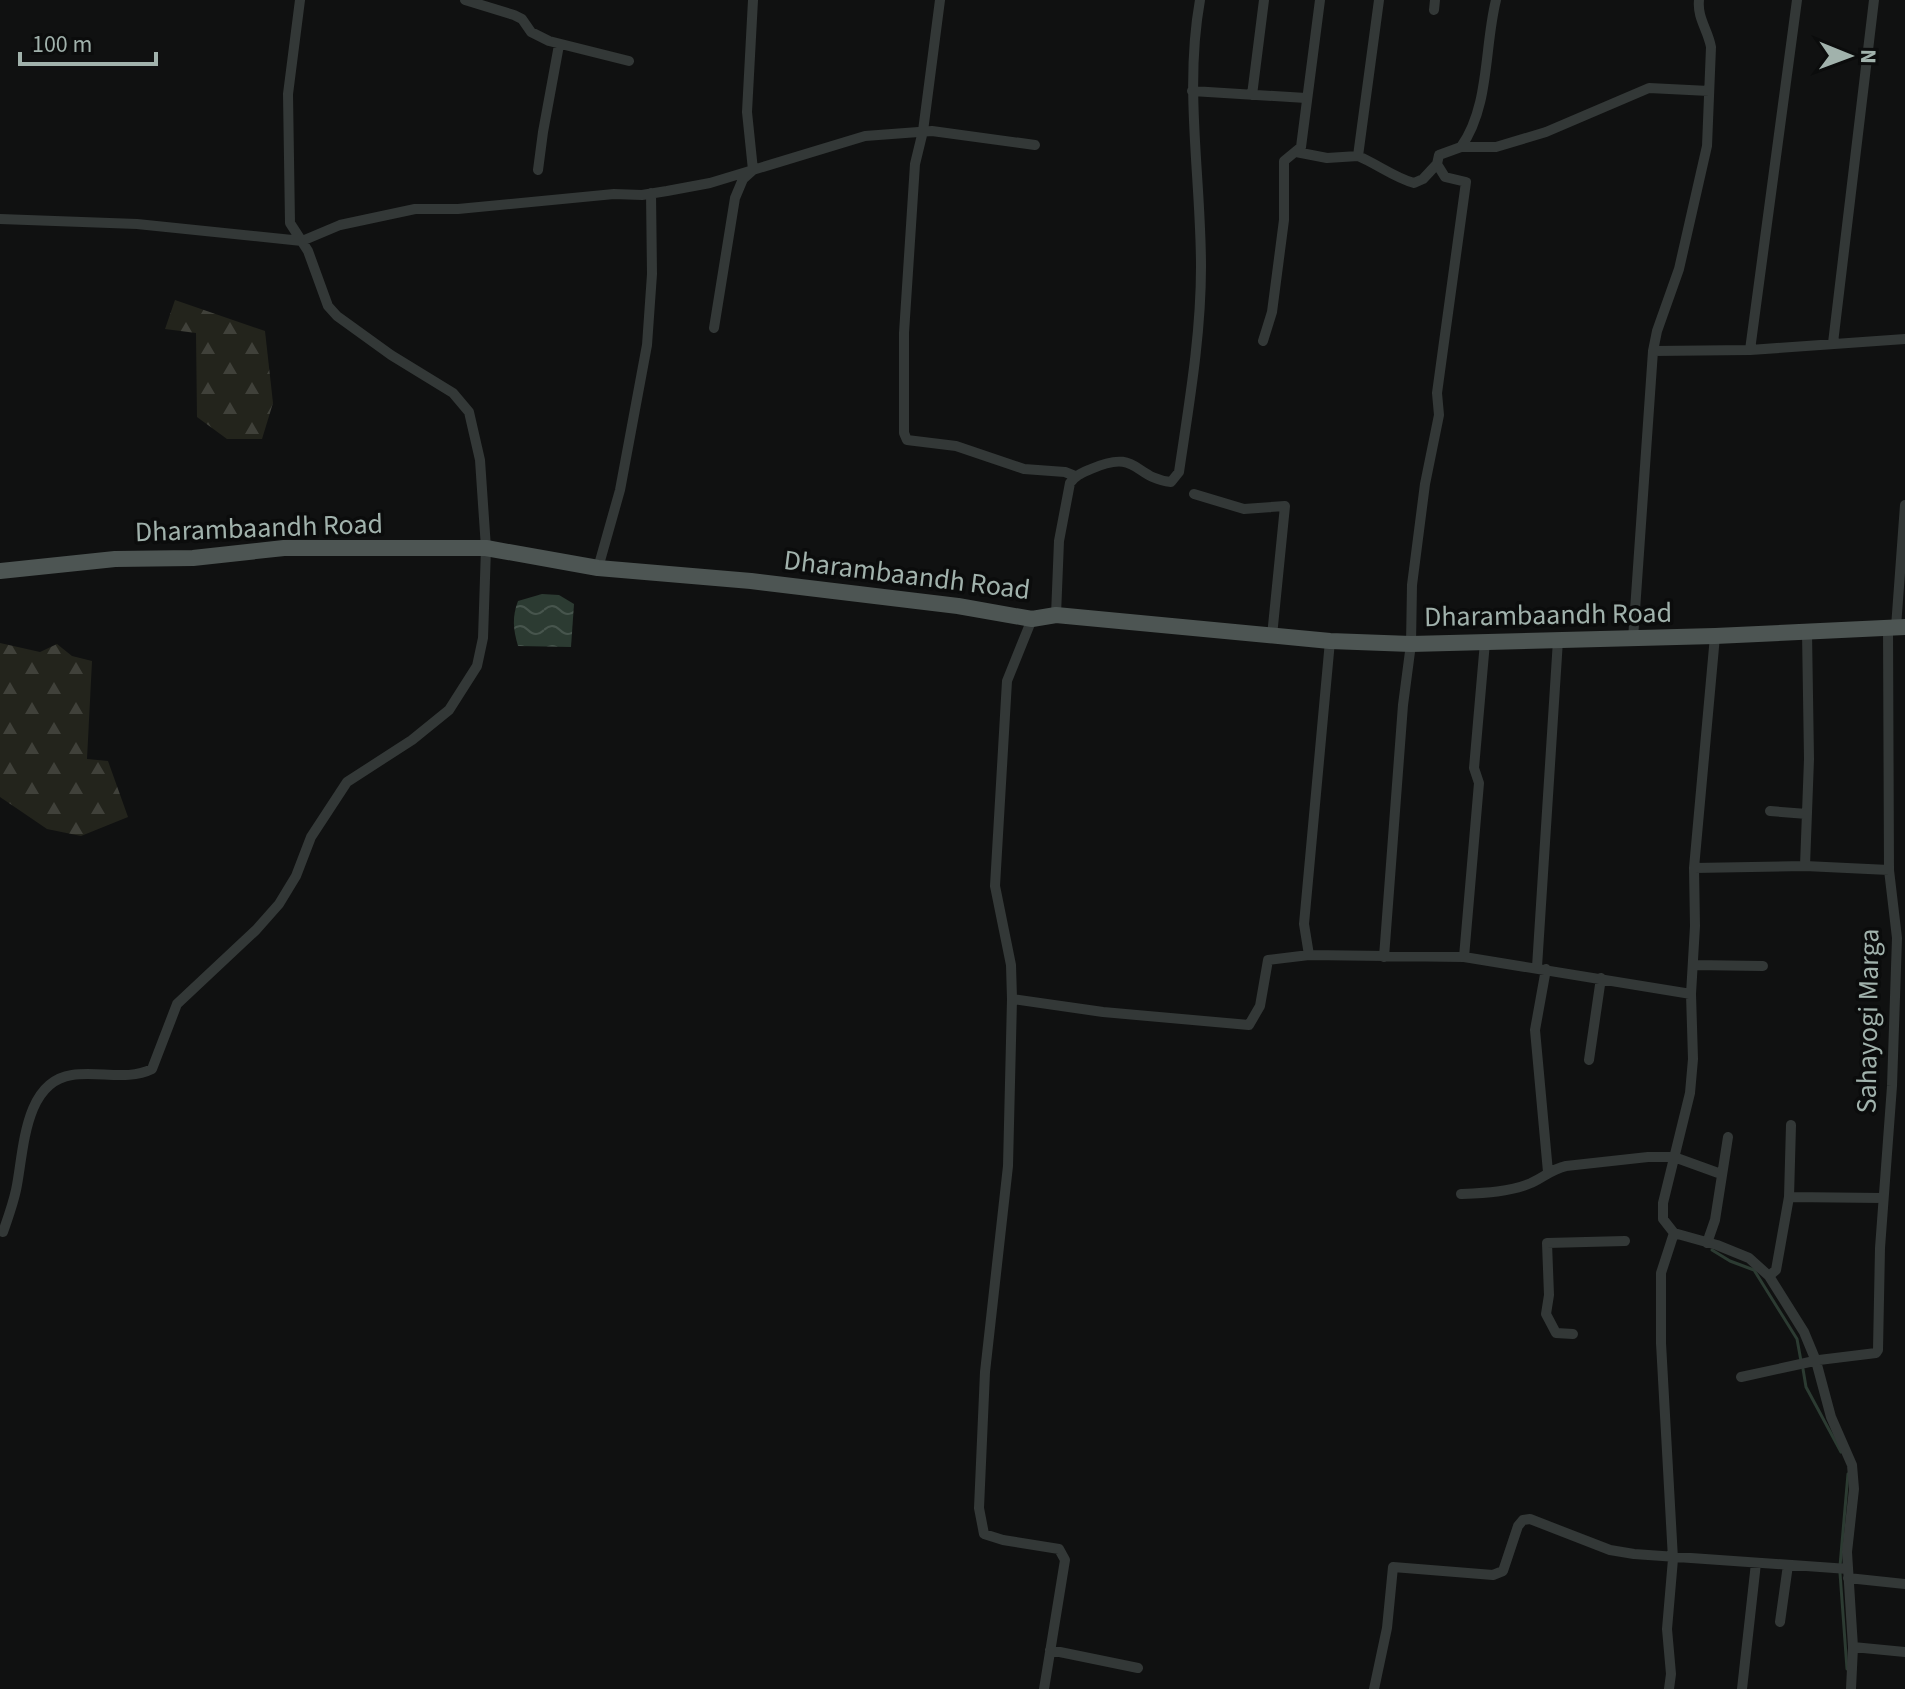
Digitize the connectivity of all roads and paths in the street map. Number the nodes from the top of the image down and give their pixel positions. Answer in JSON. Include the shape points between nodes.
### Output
{"nodes":[{"id":1,"x":300,"y":0,"type":"edge"},
{"id":2,"x":465,"y":0,"type":"edge"},
{"id":3,"x":753,"y":0,"type":"edge"},
{"id":4,"x":940,"y":0,"type":"edge"},
{"id":5,"x":1200,"y":0,"type":"edge"},
{"id":6,"x":1264,"y":0,"type":"edge"},
{"id":7,"x":1320,"y":0,"type":"edge"},
{"id":8,"x":1379,"y":0,"type":"edge"},
{"id":9,"x":1496,"y":0,"type":"edge"},
{"id":10,"x":1699,"y":0,"type":"edge"},
{"id":11,"x":1797,"y":0,"type":"edge"},
{"id":12,"x":1874,"y":0,"type":"edge"},
{"id":13,"x":484,"y":3,"type":"edge"},
{"id":14,"x":559,"y":45,"type":"junction"},
{"id":15,"x":629,"y":61,"type":"dead end"},
{"id":16,"x":1192,"y":91,"type":"junction"},
{"id":17,"x":1709,"y":91,"type":"junction"},
{"id":18,"x":1252,"y":95,"type":"junction"},
{"id":19,"x":1306,"y":98,"type":"junction"},
{"id":20,"x":923,"y":131,"type":"junction"},
{"id":21,"x":1035,"y":145,"type":"dead end"},
{"id":22,"x":1461,"y":147,"type":"junction"},
{"id":23,"x":1296,"y":152,"type":"junction"},
{"id":24,"x":1358,"y":156,"type":"junction"},
{"id":25,"x":1437,"y":164,"type":"junction"},
{"id":26,"x":538,"y":170,"type":"dead end"},
{"id":27,"x":753,"y":170,"type":"junction"},
{"id":28,"x":651,"y":193,"type":"junction"},
{"id":29,"x":0,"y":219,"type":"edge"},
{"id":30,"x":302,"y":241,"type":"junction"},
{"id":31,"x":714,"y":328,"type":"dead end"},
{"id":32,"x":1905,"y":339,"type":"edge"},
{"id":33,"x":1263,"y":341,"type":"dead end"},
{"id":34,"x":1833,"y":343,"type":"junction"},
{"id":35,"x":1750,"y":350,"type":"junction"},
{"id":36,"x":1653,"y":351,"type":"junction"},
{"id":37,"x":1075,"y":476,"type":"junction"},
{"id":38,"x":1194,"y":494,"type":"dead end"},
{"id":39,"x":1905,"y":505,"type":"edge"},
{"id":40,"x":486,"y":548,"type":"junction"},
{"id":41,"x":598,"y":568,"type":"junction"},
{"id":42,"x":0,"y":571,"type":"edge"},
{"id":43,"x":1056,"y":615,"type":"junction"},
{"id":44,"x":1032,"y":619,"type":"junction"},
{"id":45,"x":1896,"y":627,"type":"edge"},
{"id":46,"x":1807,"y":632,"type":"junction"},
{"id":47,"x":1272,"y":636,"type":"junction"},
{"id":48,"x":1715,"y":636,"type":"junction"},
{"id":49,"x":1633,"y":639,"type":"junction"},
{"id":50,"x":1558,"y":640,"type":"junction"},
{"id":51,"x":1330,"y":641,"type":"junction"},
{"id":52,"x":1485,"y":642,"type":"junction"},
{"id":53,"x":1411,"y":644,"type":"junction"},
{"id":54,"x":1770,"y":811,"type":"dead end"},
{"id":55,"x":1807,"y":814,"type":"junction"},
{"id":56,"x":1805,"y":866,"type":"junction"},
{"id":57,"x":1694,"y":868,"type":"junction"},
{"id":58,"x":1889,"y":870,"type":"junction"},
{"id":59,"x":1309,"y":955,"type":"junction"},
{"id":60,"x":1384,"y":957,"type":"junction"},
{"id":61,"x":1464,"y":957,"type":"junction"},
{"id":62,"x":1694,"y":965,"type":"junction"},
{"id":63,"x":1763,"y":966,"type":"dead end"},
{"id":64,"x":1541,"y":968,"type":"junction"},
{"id":65,"x":1601,"y":978,"type":"junction"},
{"id":66,"x":1691,"y":994,"type":"junction"},
{"id":67,"x":1012,"y":999,"type":"junction"},
{"id":68,"x":1589,"y":1060,"type":"dead end"},
{"id":69,"x":1791,"y":1125,"type":"dead end"},
{"id":70,"x":1728,"y":1137,"type":"dead end"},
{"id":71,"x":1674,"y":1157,"type":"junction"},
{"id":72,"x":1548,"y":1172,"type":"junction"},
{"id":73,"x":1721,"y":1174,"type":"junction"},
{"id":74,"x":1461,"y":1194,"type":"dead end"},
{"id":75,"x":1789,"y":1197,"type":"junction"},
{"id":76,"x":1882,"y":1198,"type":"junction"},
{"id":77,"x":3,"y":1232,"type":"dead end"},
{"id":78,"x":1674,"y":1233,"type":"junction"},
{"id":79,"x":1625,"y":1241,"type":"dead end"},
{"id":80,"x":1707,"y":1243,"type":"junction"},
{"id":81,"x":1769,"y":1276,"type":"junction"},
{"id":82,"x":1573,"y":1334,"type":"dead end"},
{"id":83,"x":1816,"y":1361,"type":"junction"},
{"id":84,"x":1741,"y":1377,"type":"dead end"},
{"id":85,"x":1673,"y":1559,"type":"junction"},
{"id":86,"x":1756,"y":1563,"type":"junction"},
{"id":87,"x":1788,"y":1565,"type":"junction"},
{"id":88,"x":1848,"y":1573,"type":"junction"},
{"id":89,"x":1905,"y":1584,"type":"edge"},
{"id":90,"x":1780,"y":1622,"type":"dead end"},
{"id":91,"x":1853,"y":1647,"type":"junction"},
{"id":92,"x":1050,"y":1650,"type":"junction"},
{"id":93,"x":1905,"y":1652,"type":"edge"},
{"id":94,"x":1138,"y":1668,"type":"dead end"},
{"id":95,"x":1044,"y":1689,"type":"edge"},
{"id":96,"x":1374,"y":1689,"type":"edge"},
{"id":97,"x":1669,"y":1689,"type":"edge"},
{"id":98,"x":1742,"y":1689,"type":"edge"},
{"id":99,"x":1851,"y":1689,"type":"edge"}],
"edges":[{"from":1,"to":30,"type":"street","via":[[288,94],[288,165],[290,223]]},
{"from":2,"to":13,"type":"street"},
{"from":3,"to":27,"type":"street","via":[[747,112]]},
{"from":4,"to":20,"type":"street"},
{"from":5,"to":16,"type":"street"},
{"from":6,"to":18,"type":"street"},
{"from":7,"to":19,"type":"street"},
{"from":8,"to":24,"type":"street"},
{"from":9,"to":22,"type":"street","via":[[1478,110]]},
{"from":10,"to":17,"type":"street","via":[[1699,18],[1711,47]]},
{"from":11,"to":35,"type":"street"},
{"from":12,"to":34,"type":"street"},
{"from":13,"to":14,"type":"street","via":[[522,19],[536,36]]},
{"from":14,"to":15,"type":"street"},
{"from":14,"to":26,"type":"street"},
{"from":16,"to":18,"type":"street"},
{"from":16,"to":37,"type":"street","via":[[1200,310],[1179,472],[1171,482],[1164,481],[1121,460]]},
{"from":17,"to":22,"type":"street","via":[[1649,88],[1546,132],[1496,147]]},
{"from":17,"to":36,"type":"street","via":[[1707,146],[1679,269]]},
{"from":18,"to":19,"type":"street"},
{"from":19,"to":23,"type":"street","via":[[1303,138]]},
{"from":20,"to":21,"type":"street"},
{"from":20,"to":27,"type":"street","via":[[865,136]]},
{"from":20,"to":37,"type":"street","via":[[915,164],[904,333],[907,440],[956,446],[1024,469]]},
{"from":22,"to":25,"type":"street","via":[[1439,155]]},
{"from":23,"to":24,"type":"street"},
{"from":23,"to":33,"type":"street","via":[[1284,161],[1284,220]]},
{"from":24,"to":25,"type":"street","via":[[1414,183]]},
{"from":25,"to":53,"type":"street","via":[[1445,177],[1466,182],[1437,393],[1439,415],[1412,585]]},
{"from":27,"to":28,"type":"street"},
{"from":27,"to":31,"type":"street","via":[[735,198]]},
{"from":28,"to":30,"type":"street","via":[[415,209],[340,225]]},
{"from":28,"to":41,"type":"street","via":[[647,345],[620,490]]},
{"from":29,"to":30,"type":"street","via":[[137,224]]},
{"from":30,"to":40,"type":"street","via":[[337,316],[453,393],[469,412],[480,460]]},
{"from":32,"to":34,"type":"street"},
{"from":34,"to":35,"type":"street"},
{"from":35,"to":36,"type":"street"},
{"from":36,"to":49,"type":"street"},
{"from":37,"to":43,"type":"street","via":[[1059,541]]},
{"from":38,"to":47,"type":"street","via":[[1244,509],[1285,506]]},
{"from":39,"to":45,"type":"street","name":"Sahayogi Marga"},
{"from":40,"to":41,"type":"main road","name":"Dharambaandh Road"},
{"from":40,"to":42,"type":"main road","name":"Dharambaandh Road","via":[[284,548]]},
{"from":40,"to":77,"type":"street","via":[[483,638],[469,682],[449,710],[347,782],[311,837],[279,904],[177,1004],[152,1069],[141,1074],[72,1075],[43,1089],[29,1123]]},
{"from":41,"to":44,"type":"main road","name":"Dharambaandh Road","via":[[751,581]]},
{"from":43,"to":44,"type":"main road","name":"Dharambaandh Road"},
{"from":43,"to":47,"type":"main road","name":"Dharambaandh Road"},
{"from":44,"to":67,"type":"street","via":[[1007,681],[1000,791],[995,886],[1011,965]]},
{"from":45,"to":46,"type":"main road","name":"Dharambaandh Road"},
{"from":45,"to":58,"type":"street","name":"Sahayogi Marga"},
{"from":46,"to":48,"type":"main road","name":"Dharambaandh Road"},
{"from":46,"to":55,"type":"street"},
{"from":47,"to":51,"type":"main road","name":"Dharambaandh Road"},
{"from":48,"to":49,"type":"main road","name":"Dharambaandh Road"},
{"from":48,"to":57,"type":"street"},
{"from":49,"to":50,"type":"main road","name":"Dharambaandh Road"},
{"from":50,"to":52,"type":"main road","name":"Dharambaandh Road"},
{"from":50,"to":64,"type":"street"},
{"from":51,"to":53,"type":"main road","name":"Dharambaandh Road"},
{"from":51,"to":59,"type":"street","via":[[1304,924]]},
{"from":52,"to":53,"type":"main road","name":"Dharambaandh Road"},
{"from":52,"to":61,"type":"street"},
{"from":53,"to":60,"type":"street"},
{"from":54,"to":55,"type":"street"},
{"from":55,"to":56,"type":"street"},
{"from":56,"to":57,"type":"street"},
{"from":56,"to":58,"type":"street"},
{"from":57,"to":62,"type":"street"},
{"from":58,"to":76,"type":"street","name":"Sahayogi Marga","via":[[1897,938]]},
{"from":59,"to":60,"type":"street"},
{"from":59,"to":67,"type":"street","via":[[1268,960],[1260,1006],[1249,1025]]},
{"from":60,"to":61,"type":"street"},
{"from":61,"to":64,"type":"street"},
{"from":62,"to":63,"type":"street"},
{"from":62,"to":66,"type":"street"},
{"from":64,"to":65,"type":"street"},
{"from":64,"to":72,"type":"street","via":[[1535,1030]]},
{"from":65,"to":66,"type":"street"},
{"from":65,"to":68,"type":"street"},
{"from":66,"to":71,"type":"street","via":[[1690,1093]]},
{"from":67,"to":92,"type":"street","via":[[1008,1166],[985,1372],[979,1508],[984,1534],[1059,1549],[1065,1560]]},
{"from":69,"to":75,"type":"street"},
{"from":70,"to":73,"type":"street"},
{"from":71,"to":72,"type":"street"},
{"from":71,"to":73,"type":"street"},
{"from":71,"to":78,"type":"street","via":[[1663,1203],[1663,1219]]},
{"from":72,"to":74,"type":"street","via":[[1530,1183]]},
{"from":73,"to":80,"type":"street"},
{"from":75,"to":76,"type":"street"},
{"from":75,"to":81,"type":"street","via":[[1776,1270]]},
{"from":76,"to":83,"type":"street","name":"Sahayogi Marga","via":[[1878,1350]]},
{"from":78,"to":80,"type":"street"},
{"from":78,"to":85,"type":"street","via":[[1661,1273]]},
{"from":79,"to":82,"type":"street","via":[[1547,1243],[1546,1314],[1556,1333]]},
{"from":80,"to":81,"type":"street","via":[[1749,1258]]},
{"from":81,"to":83,"type":"street"},
{"from":83,"to":84,"type":"street"},
{"from":83,"to":88,"type":"street","via":[[1831,1417],[1852,1465]]},
{"from":85,"to":86,"type":"street"},
{"from":85,"to":96,"type":"street","via":[[1610,1550],[1530,1519],[1518,1526],[1503,1571],[1493,1575],[1393,1567]]},
{"from":85,"to":97,"type":"street"},
{"from":86,"to":87,"type":"street"},
{"from":86,"to":98,"type":"street"},
{"from":87,"to":88,"type":"street"},
{"from":87,"to":90,"type":"street"},
{"from":88,"to":89,"type":"street"},
{"from":88,"to":91,"type":"street"},
{"from":91,"to":93,"type":"street"},
{"from":91,"to":99,"type":"street"},
{"from":92,"to":94,"type":"street"},
{"from":92,"to":95,"type":"street"}]}
